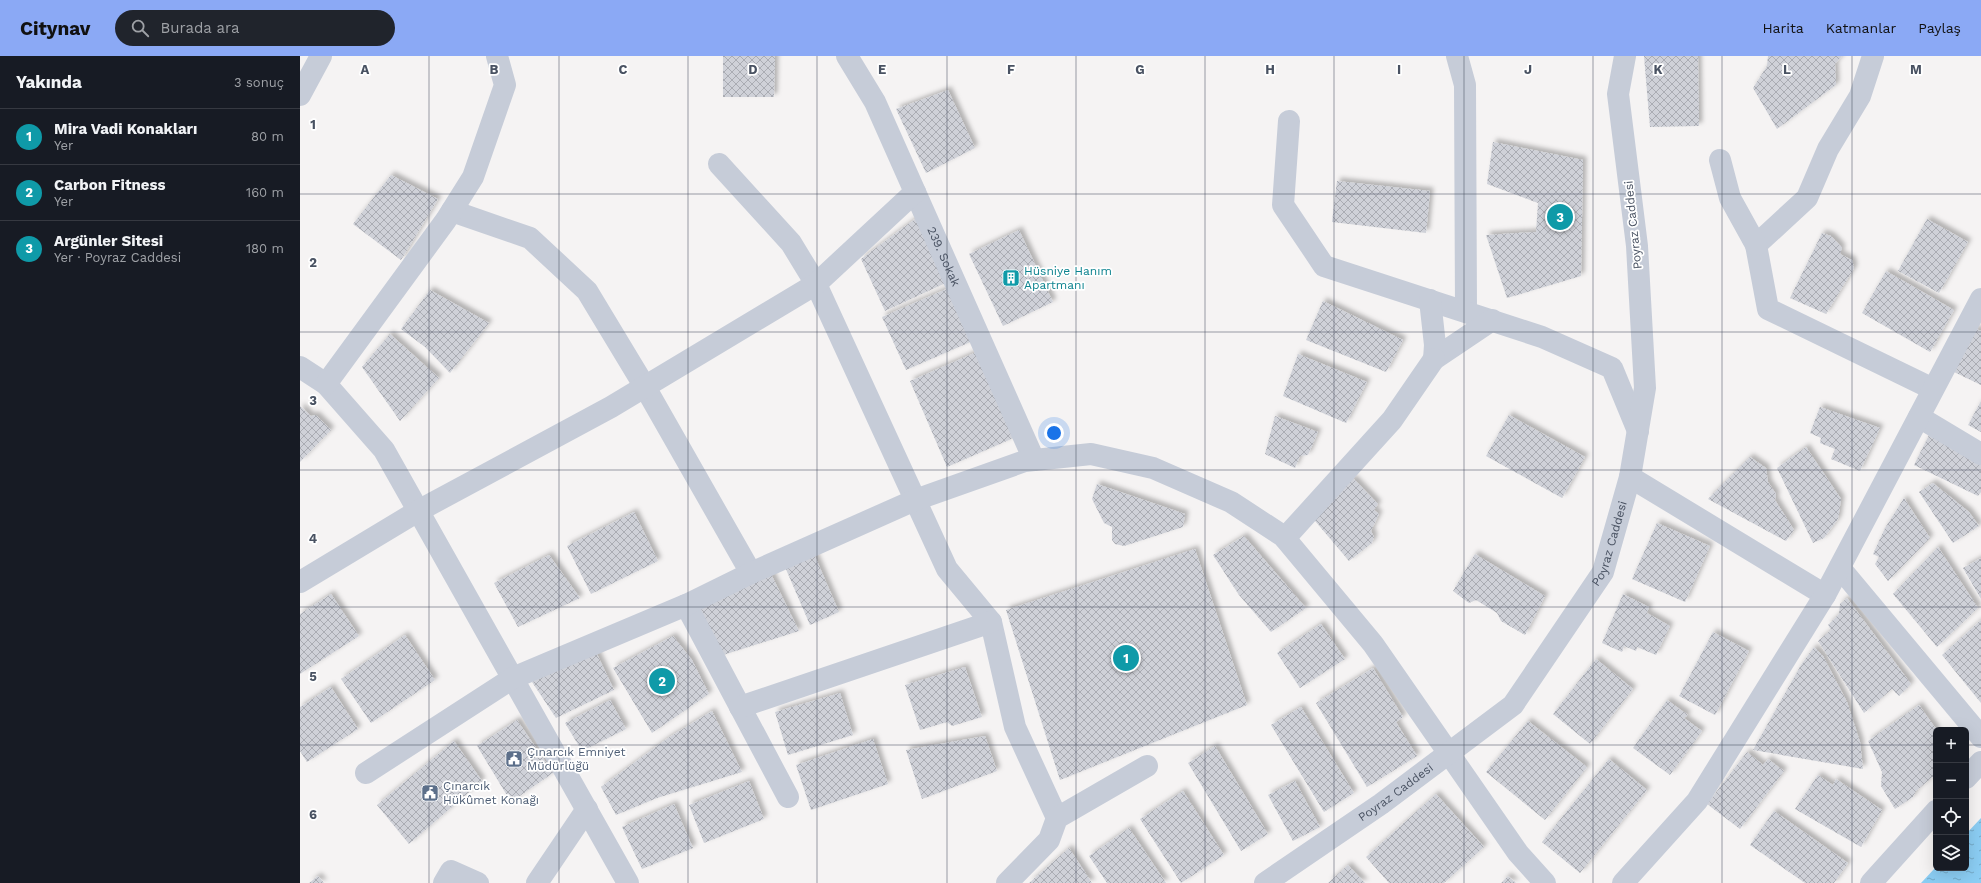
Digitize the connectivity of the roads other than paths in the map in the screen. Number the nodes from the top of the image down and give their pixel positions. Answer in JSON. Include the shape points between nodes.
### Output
{"nodes":[{"id":1,"x":321,"y":56,"type":"edge"},
{"id":2,"x":497,"y":56,"type":"edge"},
{"id":3,"x":847,"y":56,"type":"edge"},
{"id":4,"x":1457,"y":56,"type":"edge"},
{"id":5,"x":1625,"y":56,"type":"edge"},
{"id":6,"x":1873,"y":56,"type":"edge"},
{"id":7,"x":300,"y":95,"type":"edge"},
{"id":8,"x":1289,"y":121,"type":"dead end"},
{"id":9,"x":1720,"y":160,"type":"dead end"},
{"id":10,"x":719,"y":164,"type":"dead end"},
{"id":11,"x":915,"y":192,"type":"junction"},
{"id":12,"x":452,"y":211,"type":"junction"},
{"id":13,"x":1756,"y":245,"type":"junction"},
{"id":14,"x":816,"y":284,"type":"junction"},
{"id":15,"x":1981,"y":299,"type":"edge"},
{"id":16,"x":1430,"y":300,"type":"junction"},
{"id":17,"x":1466,"y":311,"type":"junction"},
{"id":18,"x":1492,"y":320,"type":"junction"},
{"id":19,"x":1434,"y":359,"type":"junction"},
{"id":20,"x":300,"y":367,"type":"edge"},
{"id":21,"x":326,"y":384,"type":"junction"},
{"id":22,"x":645,"y":387,"type":"junction"},
{"id":23,"x":1933,"y":389,"type":"junction"},
{"id":24,"x":1919,"y":417,"type":"junction"},
{"id":25,"x":1638,"y":431,"type":"junction"},
{"id":26,"x":1981,"y":454,"type":"edge"},
{"id":27,"x":1034,"y":460,"type":"junction"},
{"id":28,"x":1630,"y":477,"type":"junction"},
{"id":29,"x":915,"y":500,"type":"junction"},
{"id":30,"x":418,"y":511,"type":"junction"},
{"id":31,"x":1285,"y":538,"type":"junction"},
{"id":32,"x":1840,"y":568,"type":"junction"},
{"id":33,"x":751,"y":573,"type":"junction"},
{"id":34,"x":300,"y":582,"type":"edge"},
{"id":35,"x":1826,"y":595,"type":"junction"},
{"id":36,"x":686,"y":605,"type":"junction"},
{"id":37,"x":990,"y":622,"type":"junction"},
{"id":38,"x":513,"y":678,"type":"junction"},
{"id":39,"x":740,"y":707,"type":"junction"},
{"id":40,"x":1981,"y":738,"type":"edge"},
{"id":41,"x":1448,"y":754,"type":"junction"},
{"id":42,"x":1981,"y":762,"type":"edge"},
{"id":43,"x":1147,"y":766,"type":"dead end"},
{"id":44,"x":366,"y":773,"type":"dead end"},
{"id":45,"x":1969,"y":775,"type":"edge"},
{"id":46,"x":788,"y":796,"type":"dead end"},
{"id":47,"x":586,"y":809,"type":"junction"},
{"id":48,"x":1933,"y":814,"type":"edge"},
{"id":49,"x":1057,"y":818,"type":"junction"},
{"id":50,"x":444,"y":883,"type":"edge"},
{"id":51,"x":478,"y":883,"type":"edge"},
{"id":52,"x":537,"y":883,"type":"edge"},
{"id":53,"x":628,"y":883,"type":"edge"},
{"id":54,"x":1008,"y":883,"type":"edge"},
{"id":55,"x":1265,"y":883,"type":"edge"},
{"id":56,"x":1545,"y":883,"type":"edge"},
{"id":57,"x":1623,"y":883,"type":"edge"},
{"id":58,"x":1871,"y":883,"type":"edge"}],
"edges":[{"from":1,"to":7,"type":"street"},
{"from":2,"to":12,"type":"street","via":[[506,85],[473,177]]},
{"from":3,"to":11,"type":"street","name":"239. Sokak","via":[[875,102]]},
{"from":4,"to":17,"type":"street","via":[[1465,85]]},
{"from":5,"to":25,"type":"street","name":"Poyraz Caddesi","via":[[1618,94],[1638,262],[1645,388]]},
{"from":6,"to":13,"type":"street","via":[[1860,96],[1828,149],[1807,198]]},
{"from":8,"to":16,"type":"street","via":[[1283,205],[1324,266]]},
{"from":9,"to":13,"type":"street","via":[[1730,198]]},
{"from":10,"to":14,"type":"street","via":[[791,243]]},
{"from":11,"to":14,"type":"street"},
{"from":11,"to":27,"type":"street","name":"239. Sokak"},
{"from":12,"to":21,"type":"street"},
{"from":12,"to":22,"type":"street","via":[[530,238],[587,291]]},
{"from":13,"to":23,"type":"street","via":[[1768,309]]},
{"from":14,"to":22,"type":"street"},
{"from":14,"to":29,"type":"street"},
{"from":15,"to":23,"type":"street"},
{"from":16,"to":17,"type":"street"},
{"from":16,"to":19,"type":"street"},
{"from":17,"to":18,"type":"street"},
{"from":18,"to":19,"type":"street"},
{"from":18,"to":25,"type":"street","via":[[1542,337],[1612,368]]},
{"from":19,"to":31,"type":"street","via":[[1392,420]]},
{"from":20,"to":21,"type":"street"},
{"from":21,"to":30,"type":"street","via":[[384,450]]},
{"from":22,"to":30,"type":"street"},
{"from":22,"to":33,"type":"street"},
{"from":23,"to":24,"type":"street"},
{"from":24,"to":26,"type":"street"},
{"from":24,"to":32,"type":"street"},
{"from":25,"to":28,"type":"street","name":"Poyraz Caddesi"},
{"from":27,"to":29,"type":"street"},
{"from":27,"to":31,"type":"street","via":[[1091,454],[1153,468],[1231,502]]},
{"from":28,"to":35,"type":"street"},
{"from":28,"to":41,"type":"street","name":"Poyraz Caddesi","via":[[1603,572],[1513,705]]},
{"from":29,"to":33,"type":"street"},
{"from":29,"to":37,"type":"street","via":[[947,569]]},
{"from":30,"to":34,"type":"street"},
{"from":30,"to":38,"type":"street"},
{"from":31,"to":41,"type":"street","via":[[1373,644]]},
{"from":32,"to":35,"type":"street"},
{"from":32,"to":40,"type":"street"},
{"from":33,"to":36,"type":"street"},
{"from":35,"to":57,"type":"street","via":[[1697,801]]},
{"from":36,"to":38,"type":"street"},
{"from":36,"to":39,"type":"street"},
{"from":37,"to":39,"type":"street"},
{"from":37,"to":49,"type":"street","via":[[1015,727]]},
{"from":38,"to":44,"type":"street"},
{"from":38,"to":47,"type":"street"},
{"from":39,"to":46,"type":"street"},
{"from":41,"to":55,"type":"street","name":"Poyraz Caddesi","via":[[1381,804]]},
{"from":41,"to":56,"type":"street","via":[[1518,853]]},
{"from":42,"to":45,"type":"street"},
{"from":43,"to":49,"type":"street"},
{"from":47,"to":52,"type":"street"},
{"from":47,"to":53,"type":"street"},
{"from":48,"to":58,"type":"street"},
{"from":49,"to":54,"type":"street","via":[[1049,840]]},
{"from":50,"to":51,"type":"street","via":[[451,871]]}]}
